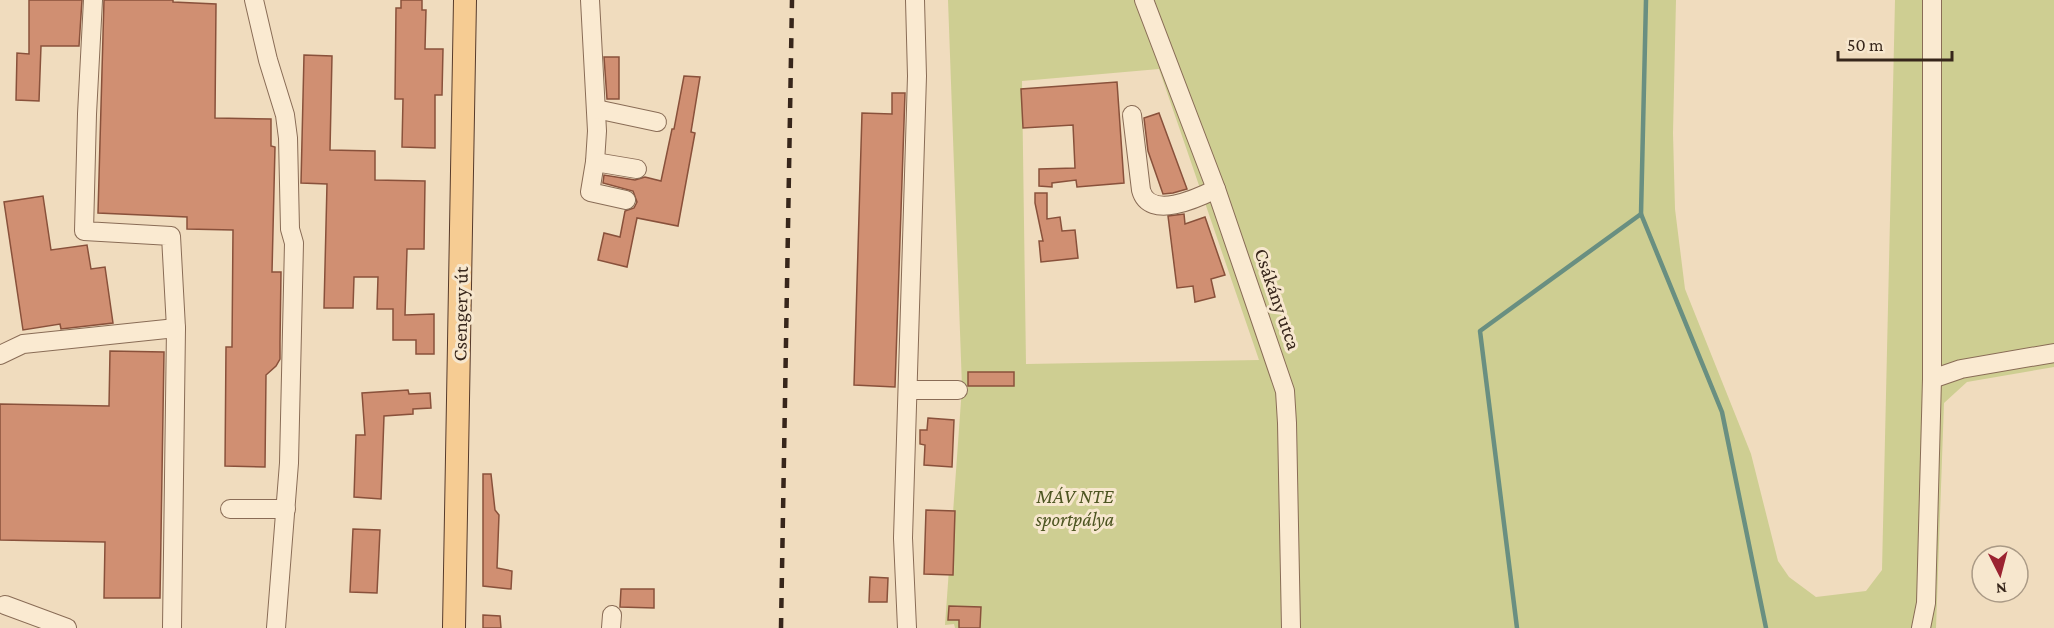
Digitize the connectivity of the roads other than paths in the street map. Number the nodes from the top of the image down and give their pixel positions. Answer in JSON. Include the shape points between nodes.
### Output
{"nodes":[{"id":1,"x":93,"y":0,"type":"edge"},
{"id":2,"x":254,"y":0,"type":"edge"},
{"id":3,"x":465,"y":0,"type":"edge"},
{"id":4,"x":590,"y":0,"type":"edge"},
{"id":5,"x":915,"y":0,"type":"edge"},
{"id":6,"x":1144,"y":0,"type":"edge"},
{"id":7,"x":1932,"y":0,"type":"edge"},
{"id":8,"x":597,"y":110,"type":"junction"},
{"id":9,"x":1132,"y":115,"type":"dead end"},
{"id":10,"x":657,"y":122,"type":"dead end"},
{"id":11,"x":595,"y":162,"type":"junction"},
{"id":12,"x":637,"y":169,"type":"dead end"},
{"id":13,"x":1216,"y":189,"type":"junction"},
{"id":14,"x":626,"y":200,"type":"dead end"},
{"id":15,"x":176,"y":328,"type":"junction"},
{"id":16,"x":2054,"y":353,"type":"edge"},
{"id":17,"x":0,"y":355,"type":"edge"},
{"id":18,"x":1932,"y":379,"type":"junction"},
{"id":19,"x":908,"y":390,"type":"junction"},
{"id":20,"x":958,"y":390,"type":"dead end"},
{"id":21,"x":230,"y":509,"type":"dead end"},
{"id":22,"x":286,"y":509,"type":"junction"},
{"id":23,"x":5,"y":605,"type":"dead end"},
{"id":24,"x":67,"y":628,"type":"edge"},
{"id":25,"x":172,"y":628,"type":"edge"},
{"id":26,"x":276,"y":628,"type":"edge"},
{"id":27,"x":454,"y":628,"type":"edge"},
{"id":28,"x":907,"y":628,"type":"edge"},
{"id":29,"x":1291,"y":628,"type":"edge"},
{"id":30,"x":1921,"y":628,"type":"edge"}],
"edges":[{"from":1,"to":15,"type":"street","via":[[84,231],[171,236]]},
{"from":2,"to":22,"type":"street","via":[[288,138],[290,229],[294,243]]},
{"from":3,"to":27,"type":"main road","name":"Csengery út"},
{"from":4,"to":8,"type":"street"},
{"from":5,"to":19,"type":"street","via":[[917,76]]},
{"from":6,"to":13,"type":"street","name":"Csákány utca"},
{"from":7,"to":18,"type":"street"},
{"from":8,"to":10,"type":"street"},
{"from":8,"to":11,"type":"street"},
{"from":9,"to":13,"type":"street","via":[[1145,200],[1166,206]]},
{"from":11,"to":12,"type":"street"},
{"from":11,"to":14,"type":"street","via":[[590,192]]},
{"from":13,"to":29,"type":"street","name":"Csákány utca","via":[[1285,391]]},
{"from":15,"to":17,"type":"street","via":[[23,344]]},
{"from":15,"to":25,"type":"street"},
{"from":16,"to":18,"type":"street","via":[[1961,369]]},
{"from":18,"to":30,"type":"street","via":[[1926,603]]},
{"from":19,"to":20,"type":"street"},
{"from":19,"to":28,"type":"street","via":[[903,538]]},
{"from":21,"to":22,"type":"street"},
{"from":22,"to":26,"type":"street"},
{"from":23,"to":24,"type":"street"}]}
